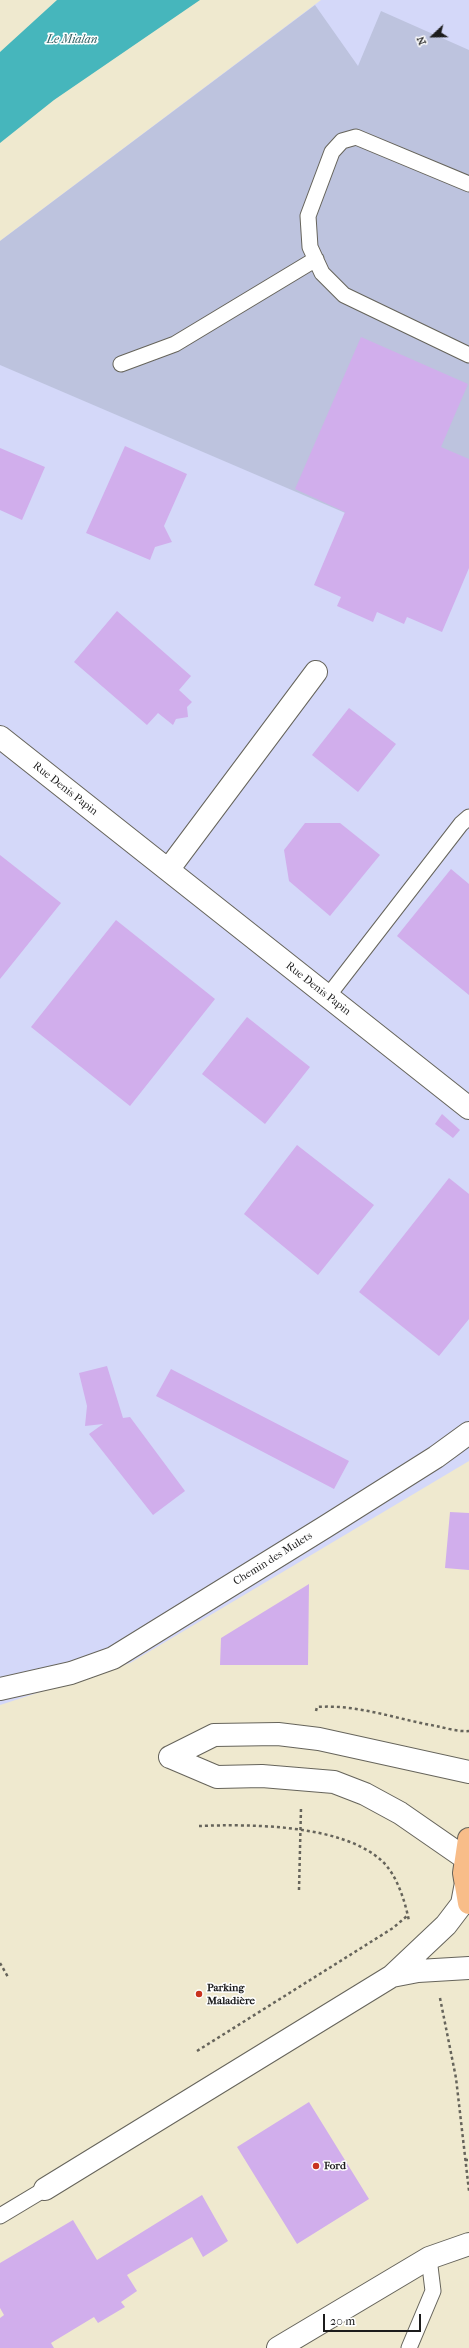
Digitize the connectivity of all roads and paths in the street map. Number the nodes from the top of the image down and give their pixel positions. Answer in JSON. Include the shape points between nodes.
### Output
{"nodes":[{"id":1,"x":469,"y":184,"type":"edge"},
{"id":2,"x":316,"y":259,"type":"junction"},
{"id":3,"x":469,"y":354,"type":"edge"},
{"id":4,"x":121,"y":364,"type":"dead end"},
{"id":5,"x":316,"y":672,"type":"dead end"},
{"id":6,"x":0,"y":737,"type":"edge"},
{"id":7,"x":466,"y":824,"type":"edge"},
{"id":8,"x":168,"y":870,"type":"junction"},
{"id":9,"x":328,"y":996,"type":"junction"},
{"id":10,"x":469,"y":1108,"type":"edge"},
{"id":11,"x":469,"y":1433,"type":"edge"},
{"id":12,"x":0,"y":1689,"type":"edge"},
{"id":13,"x":314,"y":1717,"type":"dead end"},
{"id":14,"x":469,"y":1731,"type":"edge"},
{"id":15,"x":469,"y":1772,"type":"edge"},
{"id":16,"x":301,"y":1805,"type":"dead end"},
{"id":17,"x":199,"y":1826,"type":"dead end"},
{"id":18,"x":300,"y":1829,"type":"junction"},
{"id":19,"x":467,"y":1848,"type":"edge"},
{"id":20,"x":298,"y":1890,"type":"dead end"},
{"id":21,"x":467,"y":1896,"type":"edge"},
{"id":22,"x":408,"y":1916,"type":"junction"},
{"id":23,"x":409,"y":1924,"type":"dead end"},
{"id":24,"x":0,"y":1963,"type":"edge"},
{"id":25,"x":469,"y":1968,"type":"edge"},
{"id":26,"x":392,"y":1976,"type":"junction"},
{"id":27,"x":8,"y":1977,"type":"dead end"},
{"id":28,"x":439,"y":1993,"type":"dead end"},
{"id":29,"x":197,"y":2051,"type":"dead end"},
{"id":30,"x":465,"y":2160,"type":"junction"},
{"id":31,"x":469,"y":2160,"type":"edge"},
{"id":32,"x":45,"y":2189,"type":"joint"},
{"id":33,"x":469,"y":2191,"type":"edge"},
{"id":34,"x":0,"y":2216,"type":"edge"},
{"id":35,"x":469,"y":2244,"type":"edge"},
{"id":36,"x":429,"y":2258,"type":"junction"},
{"id":37,"x":278,"y":2348,"type":"edge"},
{"id":38,"x":409,"y":2348,"type":"edge"}],
"edges":[{"from":1,"to":2,"type":"lane","via":[[356,137],[342,141],[332,152],[308,216],[310,247]]},
{"from":2,"to":3,"type":"lane","via":[[322,272],[344,295]]},
{"from":2,"to":4,"type":"lane","via":[[175,344]]},
{"from":5,"to":8,"type":"street"},
{"from":6,"to":8,"type":"street","name":"Rue Denis Papin"},
{"from":7,"to":9,"type":"lane"},
{"from":8,"to":9,"type":"street","name":"Rue Denis Papin"},
{"from":9,"to":10,"type":"street","name":"Rue Denis Papin"},
{"from":11,"to":12,"type":"street","name":"Chemin des Mulets","via":[[332,1523],[112,1658],[71,1673]]},
{"from":13,"to":14,"type":"path","via":[[317,1707],[339,1707],[378,1712]]},
{"from":15,"to":19,"type":"street","via":[[318,1739],[278,1734],[214,1735],[170,1757],[218,1777],[255,1776],[334,1782],[365,1794]]},
{"from":16,"to":18,"type":"path"},
{"from":17,"to":18,"type":"path","via":[[252,1825]]},
{"from":18,"to":20,"type":"path"},
{"from":18,"to":22,"type":"path","via":[[347,1842],[382,1860],[392,1874]]},
{"from":19,"to":21,"type":"main road"},
{"from":21,"to":26,"type":"street","via":[[446,1925]]},
{"from":22,"to":23,"type":"path"},
{"from":22,"to":29,"type":"path","via":[[375,1940]]},
{"from":24,"to":27,"type":"path"},
{"from":25,"to":26,"type":"street"},
{"from":26,"to":32,"type":"street"},
{"from":28,"to":30,"type":"path","via":[[456,2078]]},
{"from":30,"to":31,"type":"path"},
{"from":30,"to":33,"type":"path"},
{"from":32,"to":34,"type":"lane"},
{"from":35,"to":36,"type":"street"},
{"from":36,"to":37,"type":"street"},
{"from":36,"to":38,"type":"lane","via":[[433,2291]]}]}
